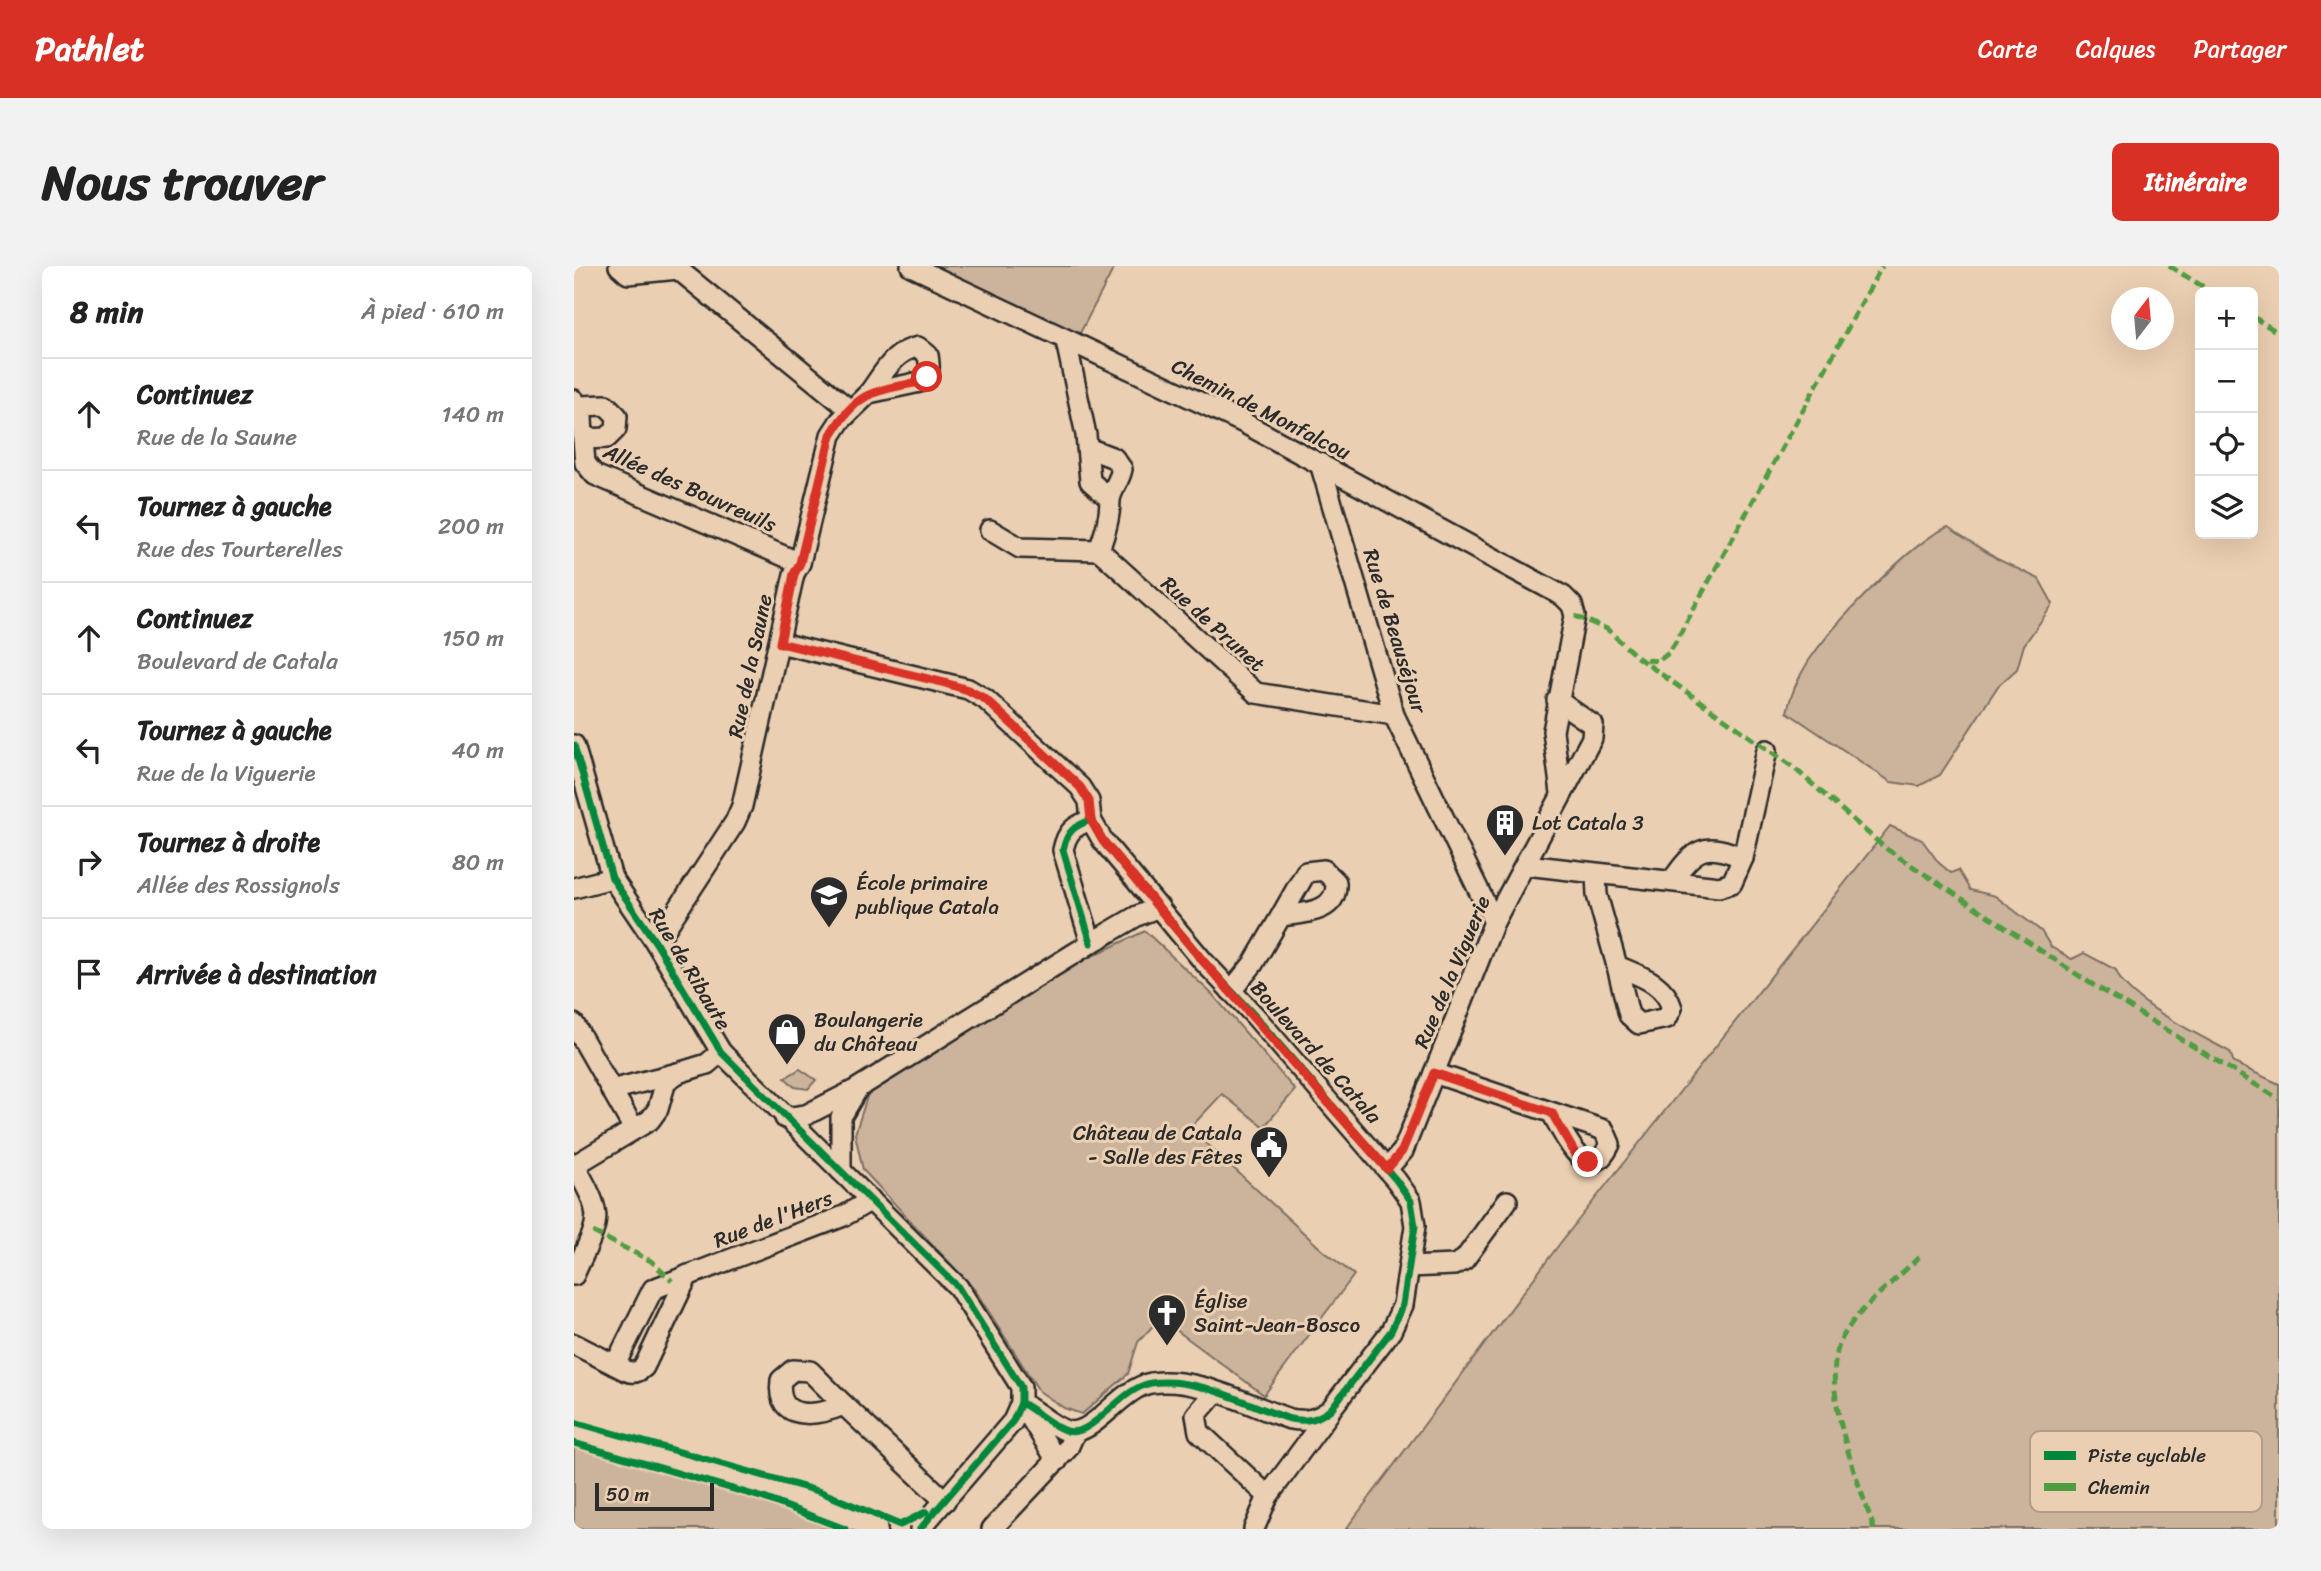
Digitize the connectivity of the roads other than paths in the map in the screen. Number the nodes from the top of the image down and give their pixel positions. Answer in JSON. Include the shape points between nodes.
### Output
{"nodes":[{"id":1,"x":620,"y":266,"type":"edge"},
{"id":2,"x":911,"y":266,"type":"edge"},
{"id":3,"x":676,"y":267,"type":"edge"},
{"id":4,"x":1066,"y":341,"type":"junction"},
{"id":5,"x":869,"y":393,"type":"dead end"},
{"id":6,"x":576,"y":403,"type":"edge"},
{"id":7,"x":850,"y":410,"type":"junction"},
{"id":8,"x":583,"y":439,"type":"junction"},
{"id":9,"x":1088,"y":448,"type":"junction"},
{"id":10,"x":1320,"y":463,"type":"junction"},
{"id":11,"x":1110,"y":499,"type":"junction"},
{"id":12,"x":990,"y":530,"type":"dead end"},
{"id":13,"x":1100,"y":550,"type":"junction"},
{"id":14,"x":800,"y":563,"type":"junction"},
{"id":15,"x":780,"y":643,"type":"junction"},
{"id":16,"x":1557,"y":700,"type":"junction"},
{"id":17,"x":1394,"y":715,"type":"junction"},
{"id":18,"x":574,"y":746,"type":"edge"},
{"id":19,"x":1767,"y":750,"type":"dead end"},
{"id":20,"x":1560,"y":793,"type":"junction"},
{"id":21,"x":1091,"y":820,"type":"junction"},
{"id":22,"x":1743,"y":858,"type":"junction"},
{"id":23,"x":1526,"y":865,"type":"junction"},
{"id":24,"x":1595,"y":875,"type":"junction"},
{"id":25,"x":612,"y":878,"type":"junction"},
{"id":26,"x":1672,"y":881,"type":"junction"},
{"id":27,"x":574,"y":888,"type":"edge"},
{"id":28,"x":1159,"y":907,"type":"junction"},
{"id":29,"x":1280,"y":916,"type":"dead end"},
{"id":30,"x":1494,"y":922,"type":"junction"},
{"id":31,"x":656,"y":943,"type":"junction"},
{"id":32,"x":1091,"y":943,"type":"junction"},
{"id":33,"x":1617,"y":966,"type":"dead end"},
{"id":34,"x":1231,"y":991,"type":"junction"},
{"id":35,"x":574,"y":1024,"type":"edge"},
{"id":36,"x":720,"y":1052,"type":"junction"},
{"id":37,"x":678,"y":1073,"type":"junction"},
{"id":38,"x":1434,"y":1073,"type":"junction"},
{"id":39,"x":858,"y":1088,"type":"junction"},
{"id":40,"x":611,"y":1090,"type":"junction"},
{"id":41,"x":1552,"y":1113,"type":"dead end"},
{"id":42,"x":785,"y":1118,"type":"junction"},
{"id":43,"x":634,"y":1129,"type":"junction"},
{"id":44,"x":574,"y":1164,"type":"edge"},
{"id":45,"x":1387,"y":1169,"type":"junction"},
{"id":46,"x":841,"y":1171,"type":"junction"},
{"id":47,"x":871,"y":1200,"type":"junction"},
{"id":48,"x":1507,"y":1201,"type":"dead end"},
{"id":49,"x":1409,"y":1267,"type":"junction"},
{"id":50,"x":574,"y":1275,"type":"edge"},
{"id":51,"x":574,"y":1344,"type":"edge"},
{"id":52,"x":1215,"y":1393,"type":"junction"},
{"id":53,"x":1021,"y":1403,"type":"junction"},
{"id":54,"x":844,"y":1405,"type":"dead end"},
{"id":55,"x":1331,"y":1409,"type":"junction"},
{"id":56,"x":1075,"y":1432,"type":"junction"},
{"id":57,"x":574,"y":1433,"type":"edge"},
{"id":58,"x":1057,"y":1461,"type":"junction"},
{"id":59,"x":1268,"y":1496,"type":"junction"},
{"id":60,"x":945,"y":1502,"type":"junction"},
{"id":61,"x":877,"y":1529,"type":"edge"},
{"id":62,"x":920,"y":1529,"type":"edge"},
{"id":63,"x":992,"y":1529,"type":"edge"},
{"id":64,"x":1254,"y":1529,"type":"edge"}],
"edges":[{"from":1,"to":3,"type":"street","via":[[628,275]]},
{"from":2,"to":4,"type":"street","name":"Chemin de Monfalcou"},
{"from":3,"to":7,"type":"street"},
{"from":4,"to":9,"type":"street"},
{"from":4,"to":10,"type":"street","name":"Chemin de Monfalcou"},
{"from":5,"to":7,"type":"street","name":"Rue de la Saune"},
{"from":6,"to":8,"type":"street","name":"Allée des Bouvreuils"},
{"from":6,"to":8,"type":"street","name":"Allée des Bouvreuils","via":[[606,405],[617,416],[616,429],[607,438]]},
{"from":7,"to":14,"type":"street","name":"Rue de la Saune","via":[[829,442]]},
{"from":8,"to":14,"type":"street","name":"Allée des Bouvreuils","via":[[585,463],[595,475]]},
{"from":9,"to":11,"type":"street","via":[[1090,481]]},
{"from":9,"to":11,"type":"street","via":[[1119,463],[1120,480]]},
{"from":10,"to":16,"type":"street","name":"Chemin de Monfalcou","via":[[1563,596],[1575,616]]},
{"from":10,"to":17,"type":"street","name":"Rue de Beauséjour"},
{"from":11,"to":13,"type":"street"},
{"from":12,"to":13,"type":"street","via":[[1020,548]]},
{"from":13,"to":17,"type":"street","name":"Rue de Prunet","via":[[1256,693]]},
{"from":14,"to":15,"type":"street","name":"Rue de la Saune"},
{"from":15,"to":21,"type":"street","name":"Boulevard de Catala","via":[[968,690],[985,699],[1080,787],[1089,801]]},
{"from":15,"to":31,"type":"street","name":"Rue de la Saune","via":[[742,806]]},
{"from":16,"to":20,"type":"street","via":[[1553,731]]},
{"from":16,"to":20,"type":"street","name":"Rue de la Viguerie","via":[[1593,724],[1592,738]]},
{"from":17,"to":30,"type":"street","name":"Rue de Beauséjour"},
{"from":18,"to":25,"type":"street","name":"Rue de Ribaute"},
{"from":19,"to":22,"type":"street"},
{"from":20,"to":23,"type":"street","name":"Rue de la Viguerie"},
{"from":21,"to":28,"type":"street","name":"Boulevard de Catala"},
{"from":21,"to":32,"type":"street","via":[[1073,827],[1063,849]]},
{"from":22,"to":26,"type":"street","via":[[1721,848],[1704,848],[1683,864]]},
{"from":22,"to":26,"type":"street","via":[[1732,883],[1719,887]]},
{"from":23,"to":24,"type":"street"},
{"from":23,"to":30,"type":"street","name":"Rue de la Viguerie"},
{"from":24,"to":26,"type":"street"},
{"from":24,"to":33,"type":"street"},
{"from":25,"to":27,"type":"street"},
{"from":25,"to":31,"type":"street","name":"Rue de Ribaute"},
{"from":28,"to":32,"type":"street"},
{"from":28,"to":34,"type":"street","name":"Boulevard de Catala"},
{"from":29,"to":34,"type":"street","via":[[1253,964]]},
{"from":30,"to":38,"type":"street","name":"Rue de la Viguerie"},
{"from":31,"to":36,"type":"street","name":"Rue de Ribaute"},
{"from":32,"to":39,"type":"street"},
{"from":34,"to":45,"type":"street","name":"Boulevard de Catala"},
{"from":35,"to":40,"type":"street"},
{"from":36,"to":37,"type":"street","via":[[708,1064]]},
{"from":36,"to":42,"type":"street","name":"Rue de Ribaute"},
{"from":37,"to":40,"type":"street"},
{"from":37,"to":43,"type":"street","via":[[666,1081],[650,1120]]},
{"from":38,"to":41,"type":"street"},
{"from":38,"to":45,"type":"street","name":"Rue de la Viguerie","via":[[1402,1151]]},
{"from":39,"to":42,"type":"street","via":[[807,1115]]},
{"from":39,"to":46,"type":"street","via":[[841,1117]]},
{"from":40,"to":43,"type":"street"},
{"from":42,"to":46,"type":"street","name":"Rue de Ribaute"},
{"from":43,"to":44,"type":"street"},
{"from":44,"to":50,"type":"street","via":[[597,1213],[597,1223]]},
{"from":45,"to":49,"type":"street","name":"Boulevard de Catala","via":[[1405,1191],[1414,1213]]},
{"from":46,"to":47,"type":"street"},
{"from":47,"to":51,"type":"street","name":"Rue de l'Hers","via":[[844,1216],[653,1289],[615,1366]]},
{"from":47,"to":53,"type":"street","via":[[958,1287],[1021,1387]]},
{"from":48,"to":49,"type":"street","via":[[1464,1260],[1454,1265]]},
{"from":49,"to":55,"type":"street","name":"Boulevard de Catala","via":[[1395,1325]]},
{"from":52,"to":55,"type":"street","via":[[1301,1421],[1321,1418]]},
{"from":52,"to":56,"type":"street","via":[[1177,1381],[1136,1387],[1089,1427]]},
{"from":52,"to":59,"type":"street","via":[[1196,1415],[1199,1432]]},
{"from":53,"to":56,"type":"street"},
{"from":53,"to":58,"type":"street"},
{"from":53,"to":60,"type":"street","via":[[1013,1422]]},
{"from":54,"to":60,"type":"street"},
{"from":55,"to":59,"type":"street","name":"Boulevard de Catala"},
{"from":56,"to":58,"type":"street"},
{"from":57,"to":61,"type":"street","via":[[780,1491]]},
{"from":58,"to":63,"type":"street"},
{"from":59,"to":64,"type":"street","name":"Boulevard de Catala"},
{"from":60,"to":62,"type":"street"}]}
